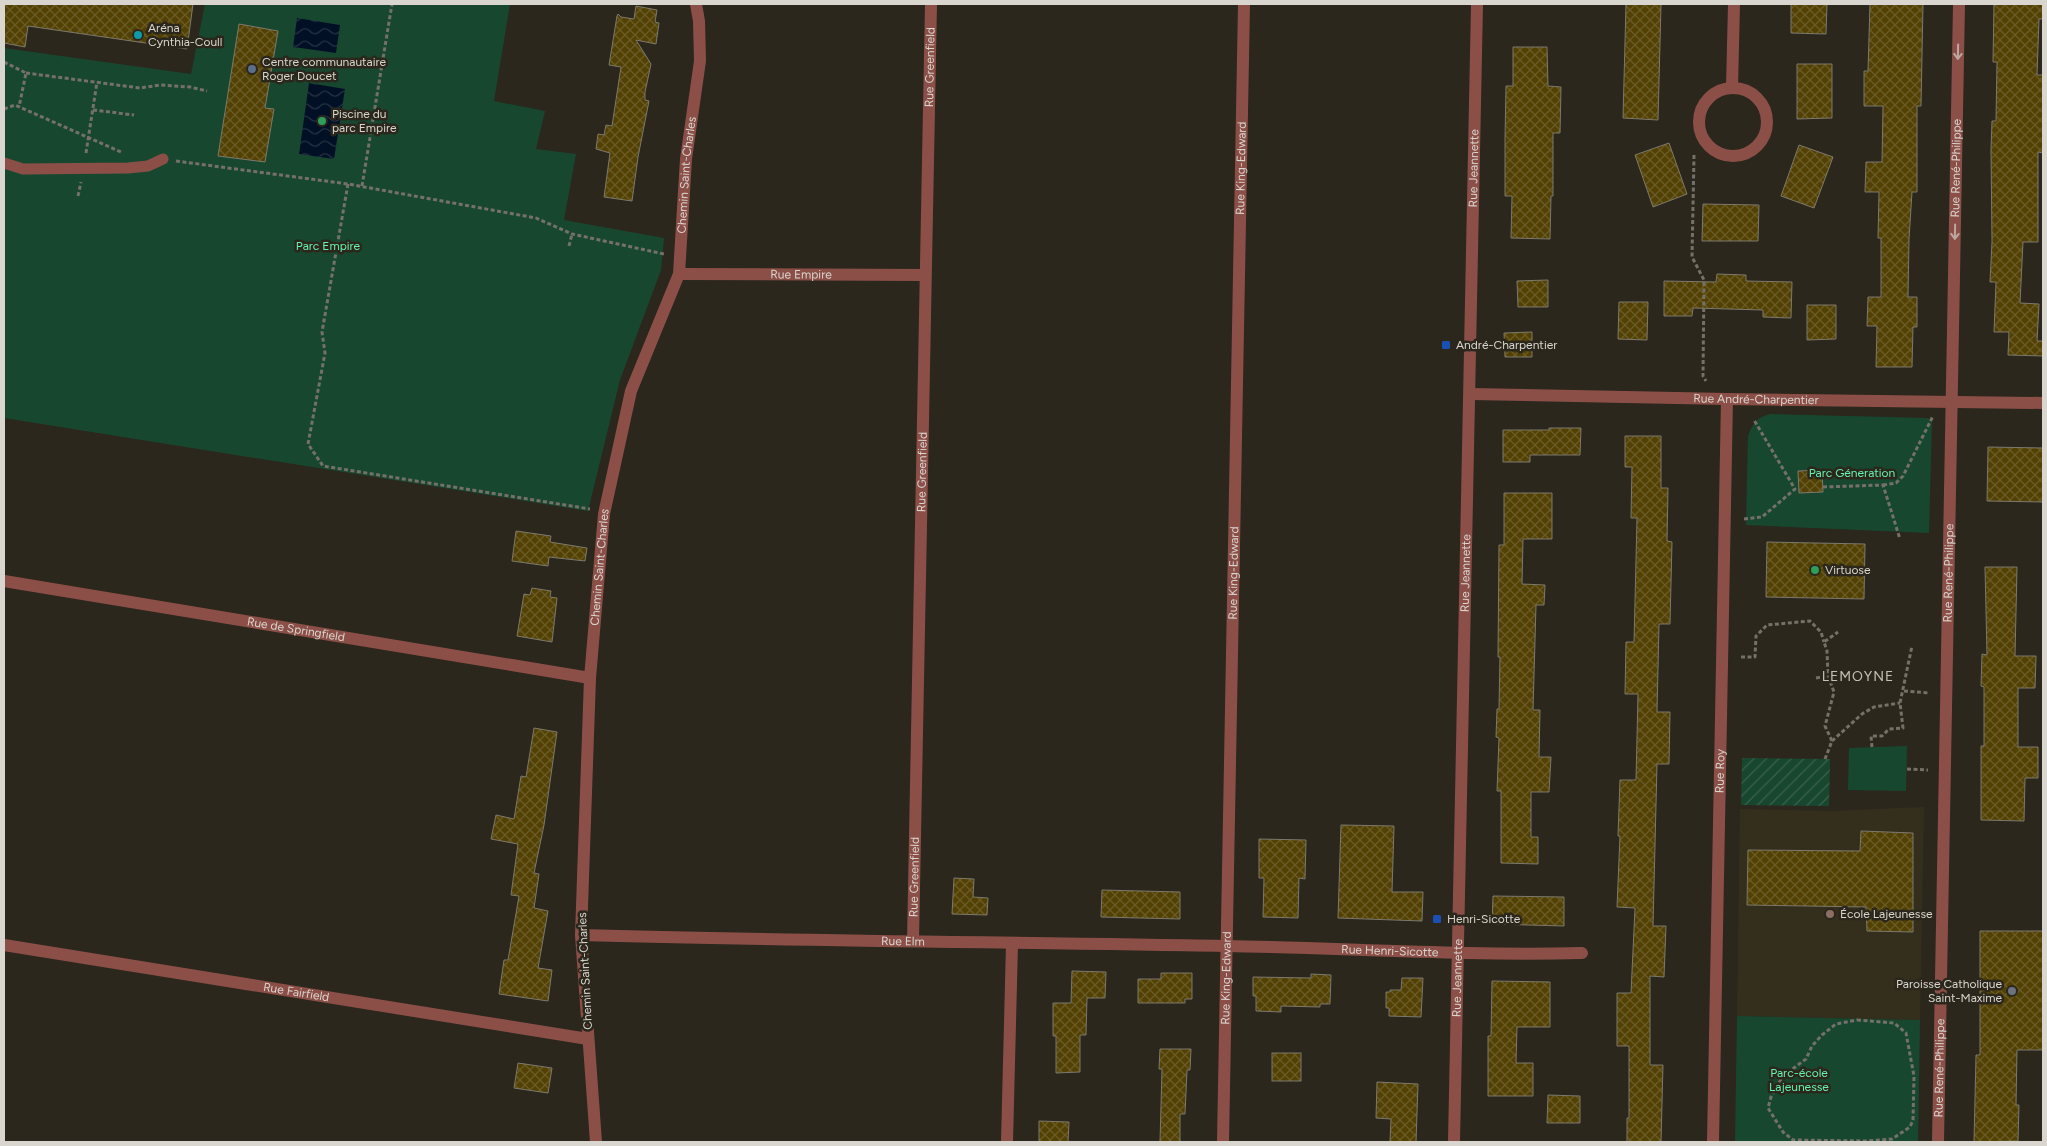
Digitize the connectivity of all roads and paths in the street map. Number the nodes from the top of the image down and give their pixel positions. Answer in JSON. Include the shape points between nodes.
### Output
{"nodes":[{"id":1,"x":392,"y":4,"type":"edge"},
{"id":2,"x":696,"y":4,"type":"edge"},
{"id":3,"x":931,"y":4,"type":"edge"},
{"id":4,"x":1244,"y":4,"type":"edge"},
{"id":5,"x":1477,"y":4,"type":"edge"},
{"id":6,"x":1734,"y":4,"type":"edge"},
{"id":7,"x":1959,"y":4,"type":"edge"},
{"id":8,"x":4,"y":62,"type":"edge"},
{"id":9,"x":26,"y":73,"type":"junction"},
{"id":10,"x":97,"y":82,"type":"junction"},
{"id":11,"x":1732,"y":88,"type":"junction"},
{"id":12,"x":207,"y":91,"type":"dead end"},
{"id":13,"x":19,"y":107,"type":"junction"},
{"id":14,"x":4,"y":109,"type":"edge"},
{"id":15,"x":93,"y":110,"type":"junction"},
{"id":16,"x":134,"y":115,"type":"dead end"},
{"id":17,"x":88,"y":137,"type":"junction"},
{"id":18,"x":124,"y":153,"type":"dead end"},
{"id":19,"x":1694,"y":156,"type":"dead end"},
{"id":20,"x":163,"y":160,"type":"joint"},
{"id":21,"x":4,"y":163,"type":"edge"},
{"id":22,"x":84,"y":168,"type":"junction"},
{"id":23,"x":348,"y":184,"type":"junction"},
{"id":24,"x":362,"y":186,"type":"junction"},
{"id":25,"x":78,"y":196,"type":"dead end"},
{"id":26,"x":572,"y":234,"type":"junction"},
{"id":27,"x":569,"y":246,"type":"dead end"},
{"id":28,"x":665,"y":254,"type":"dead end"},
{"id":29,"x":679,"y":274,"type":"junction"},
{"id":30,"x":925,"y":275,"type":"junction"},
{"id":31,"x":1705,"y":380,"type":"dead end"},
{"id":32,"x":1470,"y":394,"type":"junction"},
{"id":33,"x":1727,"y":399,"type":"junction"},
{"id":34,"x":1952,"y":401,"type":"junction"},
{"id":35,"x":2043,"y":403,"type":"edge"},
{"id":36,"x":1932,"y":417,"type":"dead end"},
{"id":37,"x":1754,"y":420,"type":"dead end"},
{"id":38,"x":1883,"y":485,"type":"junction"},
{"id":39,"x":1823,"y":487,"type":"dead end"},
{"id":40,"x":592,"y":510,"type":"dead end"},
{"id":41,"x":1744,"y":519,"type":"dead end"},
{"id":42,"x":1900,"y":539,"type":"dead end"},
{"id":43,"x":4,"y":582,"type":"edge"},
{"id":44,"x":1838,"y":632,"type":"dead end"},
{"id":45,"x":1824,"y":642,"type":"junction"},
{"id":46,"x":1912,"y":646,"type":"dead end"},
{"id":47,"x":1742,"y":657,"type":"dead end"},
{"id":48,"x":1828,"y":676,"type":"junction"},
{"id":49,"x":590,"y":678,"type":"junction"},
{"id":50,"x":1816,"y":678,"type":"dead end"},
{"id":51,"x":1904,"y":691,"type":"junction"},
{"id":52,"x":1929,"y":693,"type":"dead end"},
{"id":53,"x":1900,"y":703,"type":"junction"},
{"id":54,"x":1832,"y":741,"type":"junction"},
{"id":55,"x":1872,"y":747,"type":"dead end"},
{"id":56,"x":1825,"y":759,"type":"dead end"},
{"id":57,"x":1907,"y":770,"type":"dead end"},
{"id":58,"x":1928,"y":770,"type":"dead end"},
{"id":59,"x":581,"y":935,"type":"junction"},
{"id":60,"x":913,"y":941,"type":"junction"},
{"id":61,"x":4,"y":944,"type":"edge"},
{"id":62,"x":1012,"y":944,"type":"junction"},
{"id":63,"x":1227,"y":946,"type":"junction"},
{"id":64,"x":1458,"y":952,"type":"junction"},
{"id":65,"x":1582,"y":953,"type":"dead end"},
{"id":66,"x":588,"y":1039,"type":"junction"},
{"id":67,"x":1903,"y":1132,"type":"joint"},
{"id":68,"x":596,"y":1142,"type":"edge"},
{"id":69,"x":1007,"y":1142,"type":"edge"},
{"id":70,"x":1223,"y":1142,"type":"edge"},
{"id":71,"x":1454,"y":1142,"type":"edge"},
{"id":72,"x":1712,"y":1142,"type":"edge"},
{"id":73,"x":1938,"y":1142,"type":"edge"}],
"edges":[{"from":1,"to":24,"type":"path"},
{"from":2,"to":29,"type":"street","name":"Chemin Saint-Charles","via":[[700,61],[686,159]]},
{"from":3,"to":30,"type":"street","name":"Rue Greenfield"},
{"from":4,"to":63,"type":"street","name":"Rue King-Edward"},
{"from":5,"to":32,"type":"street","name":"Rue Jeannette"},
{"from":6,"to":11,"type":"street"},
{"from":7,"to":34,"type":"street","name":"Rue René-Philippe","one_way":true},
{"from":8,"to":9,"type":"path"},
{"from":9,"to":10,"type":"path"},
{"from":9,"to":13,"type":"path"},
{"from":10,"to":12,"type":"path","via":[[140,88],[160,85],[190,87]]},
{"from":10,"to":15,"type":"path"},
{"from":11,"to":11,"type":"street","via":[[1744,90],[1762,104],[1767,126],[1764,137],[1748,153],[1726,156],[1707,145],[1699,125],[1700,114],[1708,100],[1721,90]]},
{"from":13,"to":14,"type":"path","via":[[15,105]]},
{"from":13,"to":17,"type":"path"},
{"from":15,"to":16,"type":"path"},
{"from":15,"to":17,"type":"path"},
{"from":17,"to":18,"type":"path"},
{"from":17,"to":22,"type":"path"},
{"from":19,"to":31,"type":"path","via":[[1692,257],[1704,280]]},
{"from":20,"to":22,"type":"lane","via":[[142,166]]},
{"from":20,"to":23,"type":"path"},
{"from":21,"to":22,"type":"lane","via":[[22,170]]},
{"from":22,"to":25,"type":"path"},
{"from":23,"to":24,"type":"path"},
{"from":23,"to":40,"type":"path","via":[[322,332],[325,353],[308,444],[323,466]]},
{"from":24,"to":26,"type":"path","via":[[536,218]]},
{"from":26,"to":27,"type":"path"},
{"from":26,"to":28,"type":"path"},
{"from":29,"to":30,"type":"street","name":"Rue Empire"},
{"from":29,"to":49,"type":"street","name":"Chemin Saint-Charles","via":[[632,391],[604,514]]},
{"from":30,"to":60,"type":"street","name":"Rue Greenfield"},
{"from":32,"to":33,"type":"street","name":"Rue André-Charpentier"},
{"from":32,"to":64,"type":"street","name":"Rue Jeannette"},
{"from":33,"to":34,"type":"street","name":"Rue André-Charpentier"},
{"from":33,"to":72,"type":"street","name":"Rue Roy"},
{"from":34,"to":35,"type":"street","name":"Rue André-Charpentier"},
{"from":34,"to":73,"type":"street","name":"Rue René-Philippe"},
{"from":36,"to":38,"type":"path","via":[[1902,476],[1896,483]]},
{"from":37,"to":41,"type":"path","via":[[1797,488],[1762,517]]},
{"from":38,"to":39,"type":"path"},
{"from":38,"to":42,"type":"path"},
{"from":43,"to":49,"type":"street","name":"Rue de Springfield"},
{"from":44,"to":45,"type":"path"},
{"from":45,"to":47,"type":"path","via":[[1821,632],[1810,622],[1767,625],[1756,636],[1756,657]]},
{"from":45,"to":48,"type":"path"},
{"from":46,"to":51,"type":"path"},
{"from":48,"to":50,"type":"path"},
{"from":48,"to":54,"type":"path","via":[[1834,692],[1825,726]]},
{"from":49,"to":59,"type":"street","name":"Chemin Saint-Charles"},
{"from":51,"to":52,"type":"path"},
{"from":51,"to":53,"type":"path"},
{"from":53,"to":54,"type":"path","via":[[1874,707]]},
{"from":53,"to":55,"type":"path","via":[[1903,728],[1889,729],[1882,736],[1871,736]]},
{"from":54,"to":56,"type":"path"},
{"from":57,"to":58,"type":"path"},
{"from":59,"to":60,"type":"street","name":"Rue Elm"},
{"from":59,"to":66,"type":"street","name":"Chemin Saint-Charles"},
{"from":60,"to":62,"type":"street","name":"Rue Elm"},
{"from":61,"to":66,"type":"street","name":"Rue Fairfield"},
{"from":62,"to":63,"type":"street","name":"Rue Elm"},
{"from":62,"to":69,"type":"street"},
{"from":63,"to":64,"type":"street","name":"Rue Henri-Sicotte"},
{"from":63,"to":70,"type":"street","name":"Rue King-Edward"},
{"from":64,"to":65,"type":"street","name":"Rue Henri-Sicotte"},
{"from":64,"to":71,"type":"street","name":"Rue Jeannette"},
{"from":66,"to":68,"type":"street","name":"Chemin Saint-Charles"},
{"from":67,"to":67,"type":"path","via":[[1892,1138],[1866,1141],[1793,1140],[1783,1132],[1768,1108],[1783,1076],[1806,1059],[1812,1046],[1836,1024],[1858,1020],[1894,1023],[1906,1033],[1914,1076],[1913,1120]]}]}
